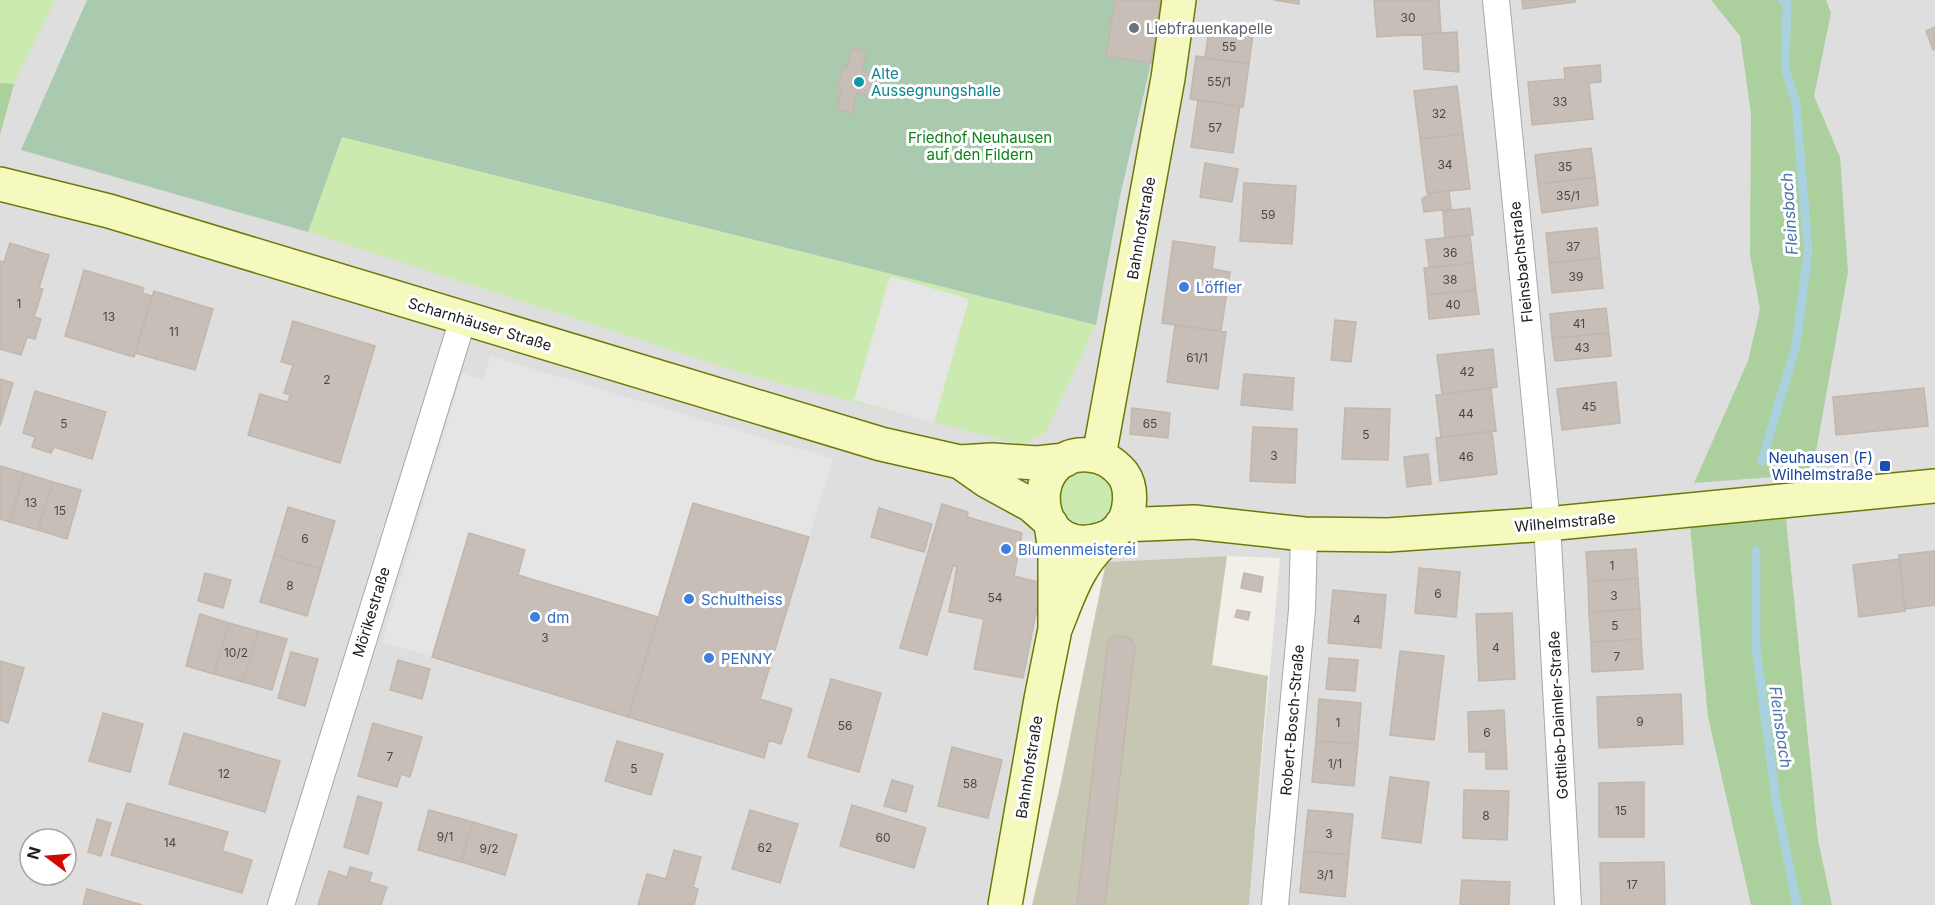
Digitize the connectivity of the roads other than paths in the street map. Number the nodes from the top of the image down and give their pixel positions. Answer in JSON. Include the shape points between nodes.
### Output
{"nodes":[{"id":1,"x":1179,"y":0,"type":"edge"},
{"id":2,"x":1496,"y":0,"type":"edge"},
{"id":3,"x":0,"y":184,"type":"edge"},
{"id":4,"x":463,"y":319,"type":"junction"},
{"id":5,"x":1099,"y":456,"type":"junction"},
{"id":6,"x":1065,"y":460,"type":"junction"},
{"id":7,"x":960,"y":462,"type":"junction"},
{"id":8,"x":1935,"y":486,"type":"edge"},
{"id":9,"x":1128,"y":488,"type":"junction"},
{"id":10,"x":1050,"y":522,"type":"junction"},
{"id":11,"x":1194,"y":522,"type":"junction"},
{"id":12,"x":1547,"y":524,"type":"junction"},
{"id":13,"x":1116,"y":531,"type":"junction"},
{"id":14,"x":1304,"y":534,"type":"junction"},
{"id":15,"x":1055,"y":629,"type":"junction"},
{"id":16,"x":280,"y":905,"type":"edge"},
{"id":17,"x":1005,"y":905,"type":"edge"},
{"id":18,"x":1275,"y":905,"type":"edge"},
{"id":19,"x":1568,"y":905,"type":"edge"}],
"edges":[{"from":1,"to":5,"type":"street","name":"Bahnhofstraße"},
{"from":2,"to":12,"type":"street","name":"Fleinsbachstraße"},
{"from":3,"to":4,"type":"street","name":"Scharnhäuser Straße","via":[[109,211]]},
{"from":4,"to":7,"type":"street","name":"Scharnhäuser Straße","via":[[859,438]]},
{"from":4,"to":16,"type":"street","name":"Mörikestraße"},
{"from":5,"to":6,"type":"street","via":[[1082,454]]},
{"from":5,"to":9,"type":"street","via":[[1114,464]]},
{"from":6,"to":7,"type":"street","name":"Scharnhäuser Straße"},
{"from":6,"to":10,"type":"street","name":"Bahnhofstraße","via":[[1051,471],[1044,487],[1042,502]]},
{"from":7,"to":10,"type":"street","name":"Scharnhäuser Straße","via":[[1031,505]]},
{"from":8,"to":12,"type":"street","name":"Wilhelmstraße"},
{"from":9,"to":11,"type":"street","name":"Wilhelmstraße"},
{"from":9,"to":13,"type":"street","name":"Bahnhofstraße","via":[[1128,511]]},
{"from":10,"to":13,"type":"street","via":[[1066,538],[1080,543],[1096,542]]},
{"from":10,"to":15,"type":"street","name":"Bahnhofstraße","via":[[1055,551]]},
{"from":11,"to":13,"type":"street","name":"Wilhelmstraße"},
{"from":11,"to":14,"type":"street","name":"Wilhelmstraße"},
{"from":12,"to":14,"type":"street","name":"Wilhelmstraße","via":[[1388,536]]},
{"from":12,"to":19,"type":"street","name":"Gottlieb-Daimler-Straße"},
{"from":13,"to":15,"type":"street","name":"Bahnhofstraße","via":[[1080,570]]},
{"from":14,"to":18,"type":"street","name":"Robert-Bosch-Straße","via":[[1302,610]]},
{"from":15,"to":17,"type":"street","name":"Bahnhofstraße"}]}
